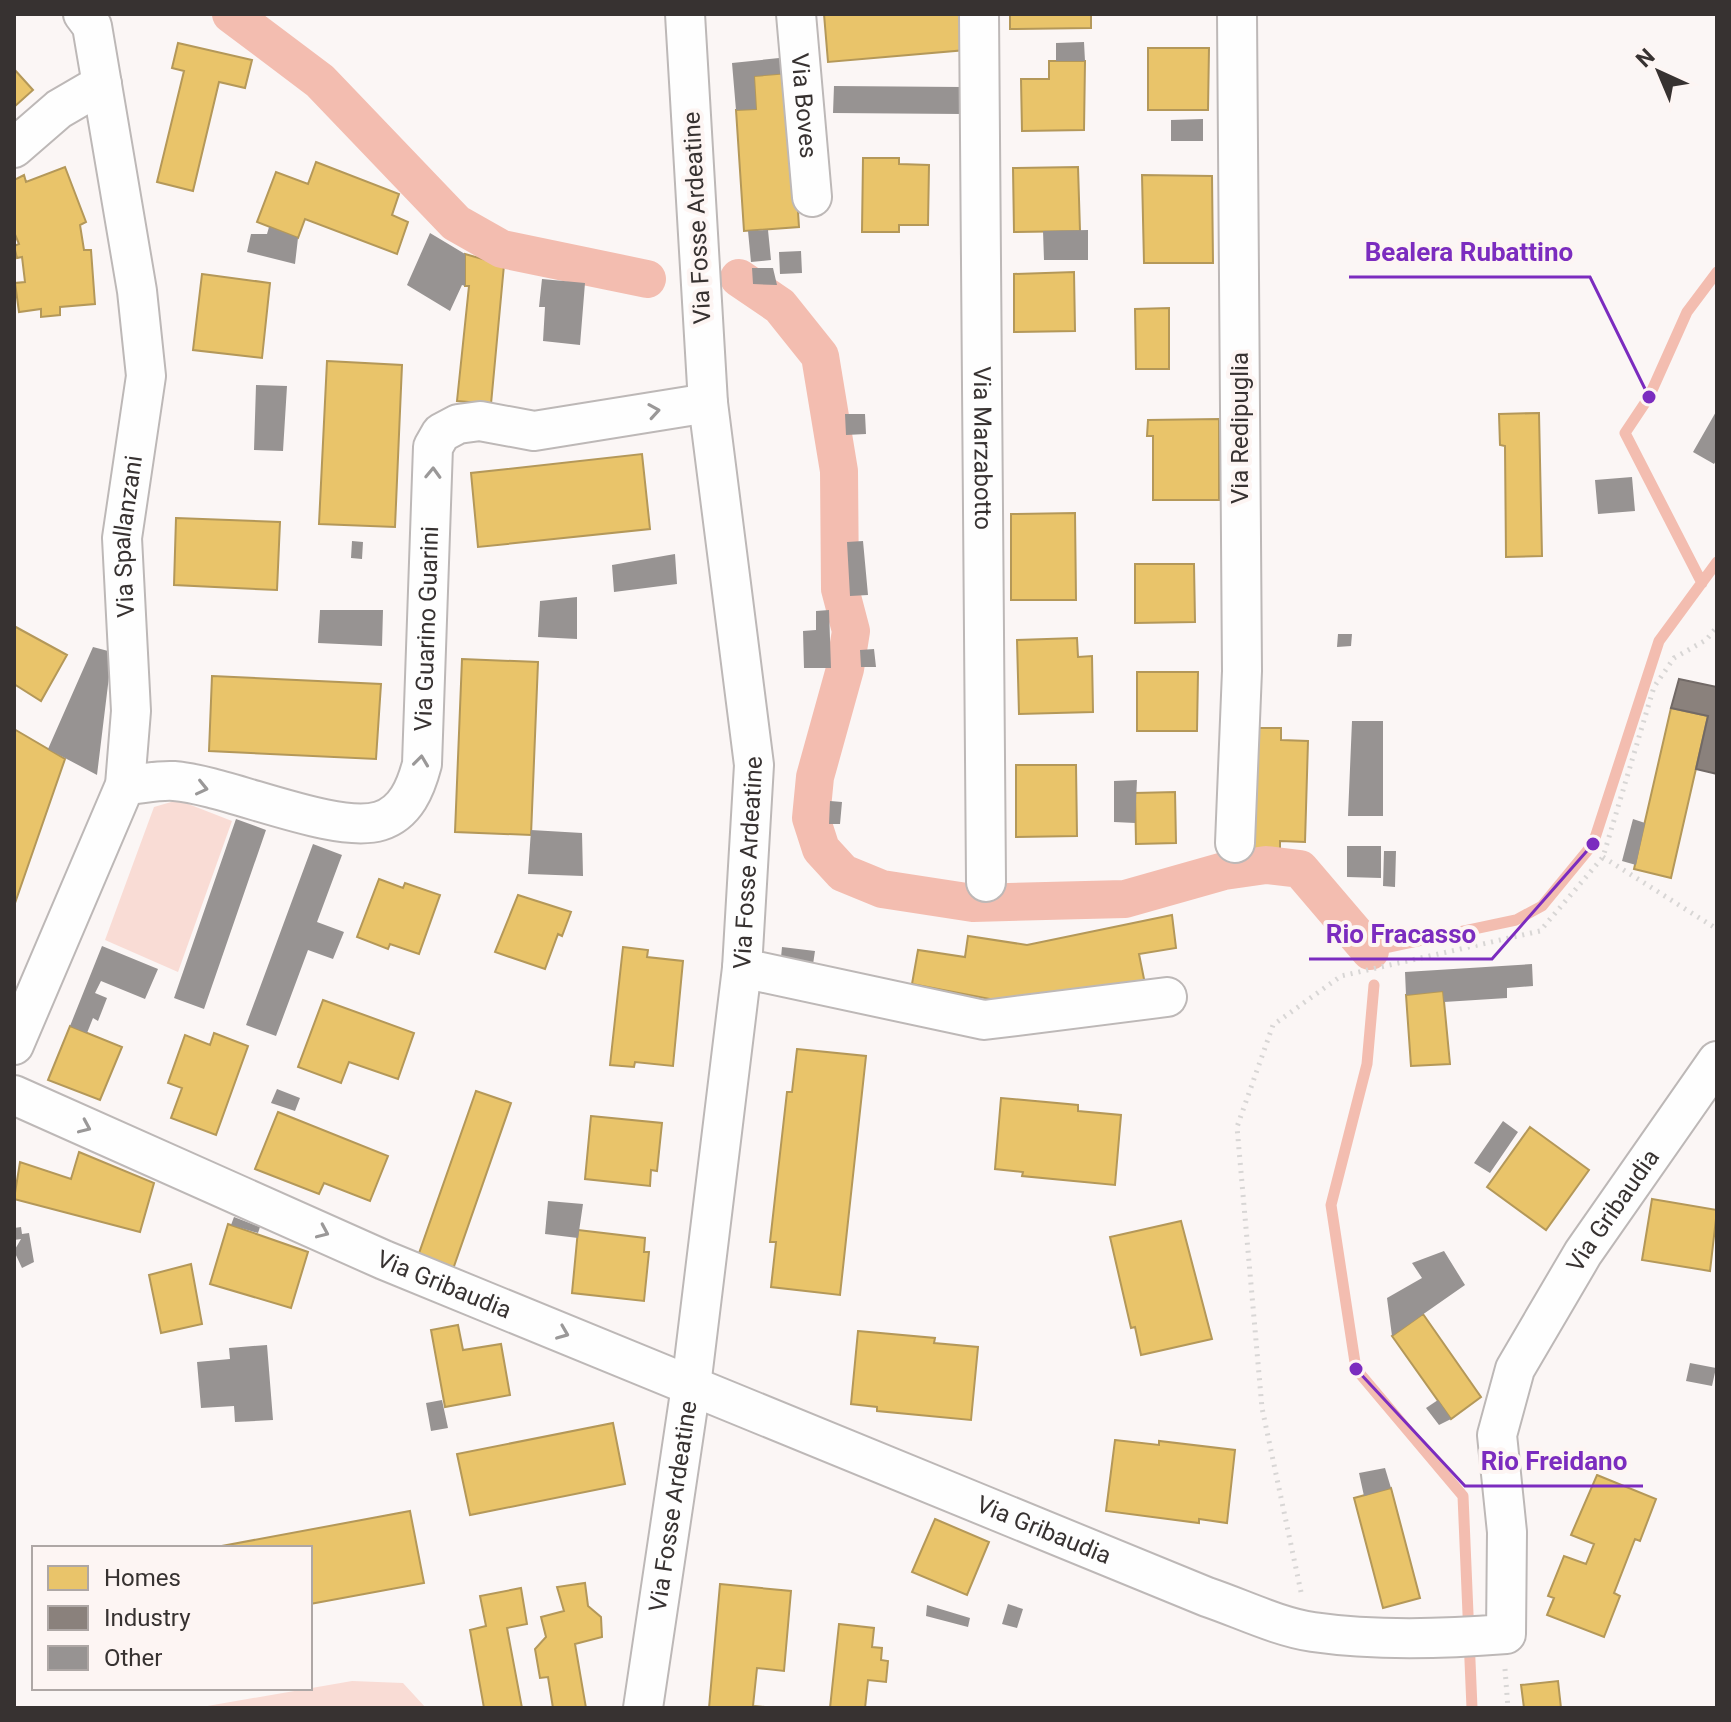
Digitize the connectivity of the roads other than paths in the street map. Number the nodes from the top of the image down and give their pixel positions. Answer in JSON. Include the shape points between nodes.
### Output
{"nodes":[{"id":1,"x":83,"y":14,"type":"edge"},
{"id":2,"x":685,"y":14,"type":"edge"},
{"id":3,"x":796,"y":14,"type":"edge"},
{"id":4,"x":979,"y":14,"type":"edge"},
{"id":5,"x":1237,"y":14,"type":"edge"},
{"id":6,"x":102,"y":84,"type":"junction"},
{"id":7,"x":14,"y":148,"type":"edge"},
{"id":8,"x":812,"y":197,"type":"dead end"},
{"id":9,"x":708,"y":403,"type":"junction"},
{"id":10,"x":125,"y":785,"type":"junction"},
{"id":11,"x":1235,"y":843,"type":"dead end"},
{"id":12,"x":986,"y":882,"type":"dead end"},
{"id":13,"x":742,"y":968,"type":"junction"},
{"id":14,"x":1167,"y":997,"type":"dead end"},
{"id":15,"x":14,"y":1045,"type":"edge"},
{"id":16,"x":1717,"y":1061,"type":"edge"},
{"id":17,"x":14,"y":1095,"type":"edge"},
{"id":18,"x":691,"y":1386,"type":"junction"},
{"id":19,"x":643,"y":1708,"type":"edge"}],
"edges":[{"from":1,"to":6,"type":"street","name":"Via Spallanzani","via":[[92,26]]},
{"from":2,"to":9,"type":"street","name":"Via Fosse Ardeatine"},
{"from":3,"to":8,"type":"street","name":"Via Boves"},
{"from":4,"to":12,"type":"street","name":"Via Marzabotto"},
{"from":5,"to":11,"type":"street","name":"Via Redipuglia","via":[[1242,671]]},
{"from":6,"to":7,"type":"street","via":[[59,109]]},
{"from":6,"to":10,"type":"street","name":"Via Spallanzani","via":[[146,376],[122,538],[131,711]]},
{"from":10,"to":9,"type":"street","name":"Via Guarino Guarini","one_way":true,"via":[[175,781],[350,823],[380,821],[398,811],[418,782],[422,764],[433,447],[441,433],[480,421],[534,431]]},
{"from":9,"to":13,"type":"street","name":"Via Fosse Ardeatine","via":[[754,765]]},
{"from":10,"to":15,"type":"street","name":"Via Spallanzani"},
{"from":13,"to":14,"type":"street","via":[[984,1020]]},
{"from":13,"to":18,"type":"street","name":"Via Fosse Ardeatine"},
{"from":16,"to":18,"type":"street","name":"Via Gribaudia","via":[[1583,1253],[1515,1369],[1497,1435],[1507,1532],[1506,1634],[1310,1632],[1207,1597]]},
{"from":17,"to":18,"type":"street","name":"Via Gribaudia","one_way":true,"via":[[384,1260]]},
{"from":18,"to":19,"type":"street","name":"Via Fosse Ardeatine"}]}
